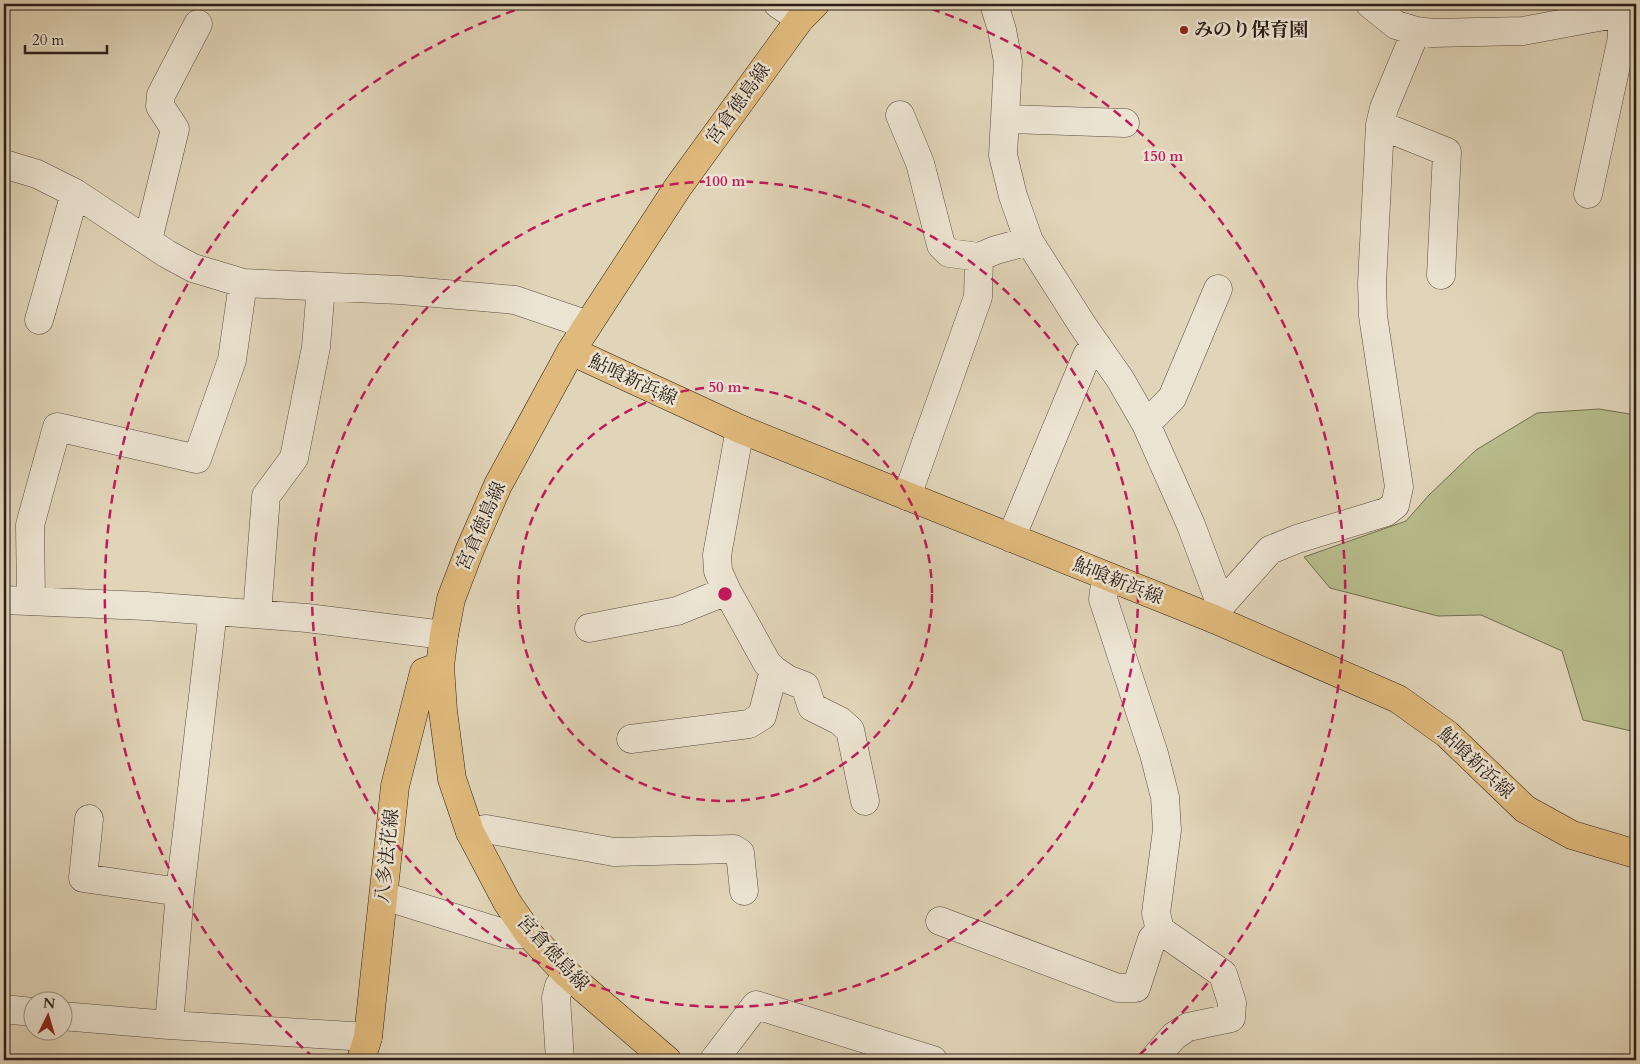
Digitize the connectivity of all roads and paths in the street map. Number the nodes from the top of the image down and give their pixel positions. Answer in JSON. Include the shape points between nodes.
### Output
{"nodes":[{"id":1,"x":778,"y":4,"type":"edge"},
{"id":2,"x":994,"y":4,"type":"edge"},
{"id":3,"x":1370,"y":4,"type":"edge"},
{"id":4,"x":1621,"y":11,"type":"edge"},
{"id":5,"x":808,"y":12,"type":"edge"},
{"id":6,"x":198,"y":24,"type":"dead end"},
{"id":7,"x":1416,"y":31,"type":"junction"},
{"id":8,"x":900,"y":115,"type":"dead end"},
{"id":9,"x":1006,"y":119,"type":"junction"},
{"id":10,"x":1126,"y":123,"type":"dead end"},
{"id":11,"x":1380,"y":125,"type":"junction"},
{"id":12,"x":4,"y":164,"type":"edge"},
{"id":13,"x":75,"y":193,"type":"junction"},
{"id":14,"x":1588,"y":194,"type":"dead end"},
{"id":15,"x":148,"y":240,"type":"junction"},
{"id":16,"x":1029,"y":241,"type":"junction"},
{"id":17,"x":979,"y":257,"type":"junction"},
{"id":18,"x":1441,"y":275,"type":"dead end"},
{"id":19,"x":243,"y":283,"type":"junction"},
{"id":20,"x":321,"y":287,"type":"junction"},
{"id":21,"x":1218,"y":289,"type":"dead end"},
{"id":22,"x":39,"y":320,"type":"dead end"},
{"id":23,"x":588,"y":325,"type":"junction"},
{"id":24,"x":1098,"y":347,"type":"junction"},
{"id":25,"x":571,"y":351,"type":"junction"},
{"id":26,"x":1146,"y":424,"type":"junction"},
{"id":27,"x":740,"y":429,"type":"junction"},
{"id":28,"x":907,"y":496,"type":"junction"},
{"id":29,"x":1011,"y":538,"type":"junction"},
{"id":30,"x":1106,"y":577,"type":"junction"},
{"id":31,"x":727,"y":591,"type":"junction"},
{"id":32,"x":4,"y":600,"type":"edge"},
{"id":33,"x":31,"y":601,"type":"junction"},
{"id":34,"x":213,"y":611,"type":"junction"},
{"id":35,"x":1217,"y":612,"type":"junction"},
{"id":36,"x":257,"y":614,"type":"junction"},
{"id":37,"x":589,"y":628,"type":"dead end"},
{"id":38,"x":444,"y":635,"type":"junction"},
{"id":39,"x":440,"y":666,"type":"junction"},
{"id":40,"x":774,"y":670,"type":"junction"},
{"id":41,"x":631,"y":739,"type":"dead end"},
{"id":42,"x":865,"y":802,"type":"dead end"},
{"id":43,"x":89,"y":819,"type":"dead end"},
{"id":44,"x":470,"y":832,"type":"junction"},
{"id":45,"x":1636,"y":854,"type":"edge"},
{"id":46,"x":744,"y":891,"type":"dead end"},
{"id":47,"x":180,"y":892,"type":"junction"},
{"id":48,"x":384,"y":896,"type":"junction"},
{"id":49,"x":940,"y":921,"type":"dead end"},
{"id":50,"x":1160,"y":930,"type":"junction"},
{"id":51,"x":529,"y":934,"type":"junction"},
{"id":52,"x":567,"y":974,"type":"junction"},
{"id":53,"x":4,"y":1009,"type":"edge"},
{"id":54,"x":22,"y":1011,"type":"edge"},
{"id":55,"x":72,"y":1017,"type":"edge"},
{"id":56,"x":169,"y":1025,"type":"junction"},
{"id":57,"x":365,"y":1049,"type":"edge"},
{"id":58,"x":560,"y":1060,"type":"edge"},
{"id":59,"x":667,"y":1060,"type":"edge"},
{"id":60,"x":714,"y":1060,"type":"edge"},
{"id":61,"x":933,"y":1060,"type":"edge"},
{"id":62,"x":1153,"y":1060,"type":"edge"}],
"edges":[{"from":1,"to":5,"type":"street"},
{"from":2,"to":9,"type":"street","via":[[1008,62]]},
{"from":3,"to":7,"type":"street","via":[[1396,25]]},
{"from":4,"to":7,"type":"street","via":[[1523,31]]},
{"from":4,"to":14,"type":"street","via":[[1622,38]]},
{"from":5,"to":23,"type":"main road","name":"宮倉徳島線","via":[[678,187]]},
{"from":6,"to":15,"type":"street","via":[[161,95],[160,106],[174,129]]},
{"from":7,"to":11,"type":"street"},
{"from":8,"to":17,"type":"street","via":[[920,163],[941,245],[948,253]]},
{"from":9,"to":10,"type":"street"},
{"from":9,"to":16,"type":"street","via":[[1004,155],[1013,196]]},
{"from":11,"to":18,"type":"street","via":[[1447,152]]},
{"from":11,"to":35,"type":"street","via":[[1373,316],[1399,487],[1395,505],[1386,512],[1270,550]]},
{"from":12,"to":13,"type":"street","via":[[36,174]]},
{"from":13,"to":15,"type":"street"},
{"from":13,"to":22,"type":"street"},
{"from":15,"to":19,"type":"street","via":[[193,268]]},
{"from":16,"to":17,"type":"street"},
{"from":16,"to":24,"type":"street"},
{"from":17,"to":28,"type":"street","via":[[978,297]]},
{"from":19,"to":20,"type":"street"},
{"from":19,"to":33,"type":"street","via":[[232,360],[197,459],[57,427],[30,525]]},
{"from":20,"to":23,"type":"street","via":[[515,300]]},
{"from":20,"to":36,"type":"street","via":[[316,346],[294,458],[266,496]]},
{"from":21,"to":26,"type":"street","via":[[1172,398]]},
{"from":23,"to":25,"type":"main road","name":"宮倉徳島線"},
{"from":24,"to":26,"type":"street"},
{"from":24,"to":29,"type":"street","via":[[1087,355]]},
{"from":25,"to":27,"type":"main road","name":"鮎喰新浜線"},
{"from":25,"to":38,"type":"main road","name":"宮倉徳島線","via":[[498,485],[451,599]]},
{"from":26,"to":35,"type":"street","via":[[1191,525]]},
{"from":27,"to":28,"type":"main road","name":"鮎喰新浜線"},
{"from":27,"to":31,"type":"street","via":[[717,555],[718,571]]},
{"from":28,"to":29,"type":"main road","name":"鮎喰新浜線"},
{"from":29,"to":30,"type":"main road","name":"鮎喰新浜線"},
{"from":30,"to":35,"type":"main road","name":"鮎喰新浜線"},
{"from":30,"to":50,"type":"street","via":[[1103,600],[1165,797],[1167,830],[1156,913]]},
{"from":31,"to":37,"type":"street","via":[[677,610]]},
{"from":31,"to":40,"type":"street"},
{"from":32,"to":33,"type":"street"},
{"from":33,"to":34,"type":"street"},
{"from":34,"to":36,"type":"street"},
{"from":34,"to":47,"type":"street"},
{"from":35,"to":45,"type":"main road","name":"鮎喰新浜線","via":[[1398,699],[1447,734],[1525,810],[1572,835]]},
{"from":36,"to":38,"type":"street"},
{"from":38,"to":39,"type":"main road","name":"宮倉徳島線"},
{"from":39,"to":44,"type":"main road","name":"宮倉徳島線","via":[[452,779]]},
{"from":39,"to":48,"type":"main road","name":"八多法花線","via":[[424,672],[394,786]]},
{"from":40,"to":41,"type":"street","via":[[762,716],[750,724]]},
{"from":40,"to":42,"type":"street","via":[[805,686],[812,708],[840,721],[850,730]]},
{"from":43,"to":47,"type":"street","via":[[83,878]]},
{"from":44,"to":46,"type":"street","via":[[486,830],[614,852],[734,849],[740,853]]},
{"from":44,"to":51,"type":"main road","name":"宮倉徳島線","via":[[507,902]]},
{"from":47,"to":56,"type":"street"},
{"from":48,"to":51,"type":"street","via":[[506,934]]},
{"from":48,"to":57,"type":"main road","name":"八多法花線"},
{"from":49,"to":50,"type":"street","via":[[1118,988],[1136,988],[1152,939]]},
{"from":50,"to":62,"type":"street","via":[[1223,974],[1232,1003],[1231,1018],[1188,1027],[1174,1036]]},
{"from":51,"to":52,"type":"main road","name":"宮倉徳島線"},
{"from":52,"to":58,"type":"street","via":[[556,998]]},
{"from":52,"to":59,"type":"main road","name":"宮倉徳島線"},
{"from":53,"to":54,"type":"street"},
{"from":55,"to":56,"type":"street"},
{"from":56,"to":57,"type":"street"},
{"from":60,"to":61,"type":"street","via":[[756,1005]]}]}
